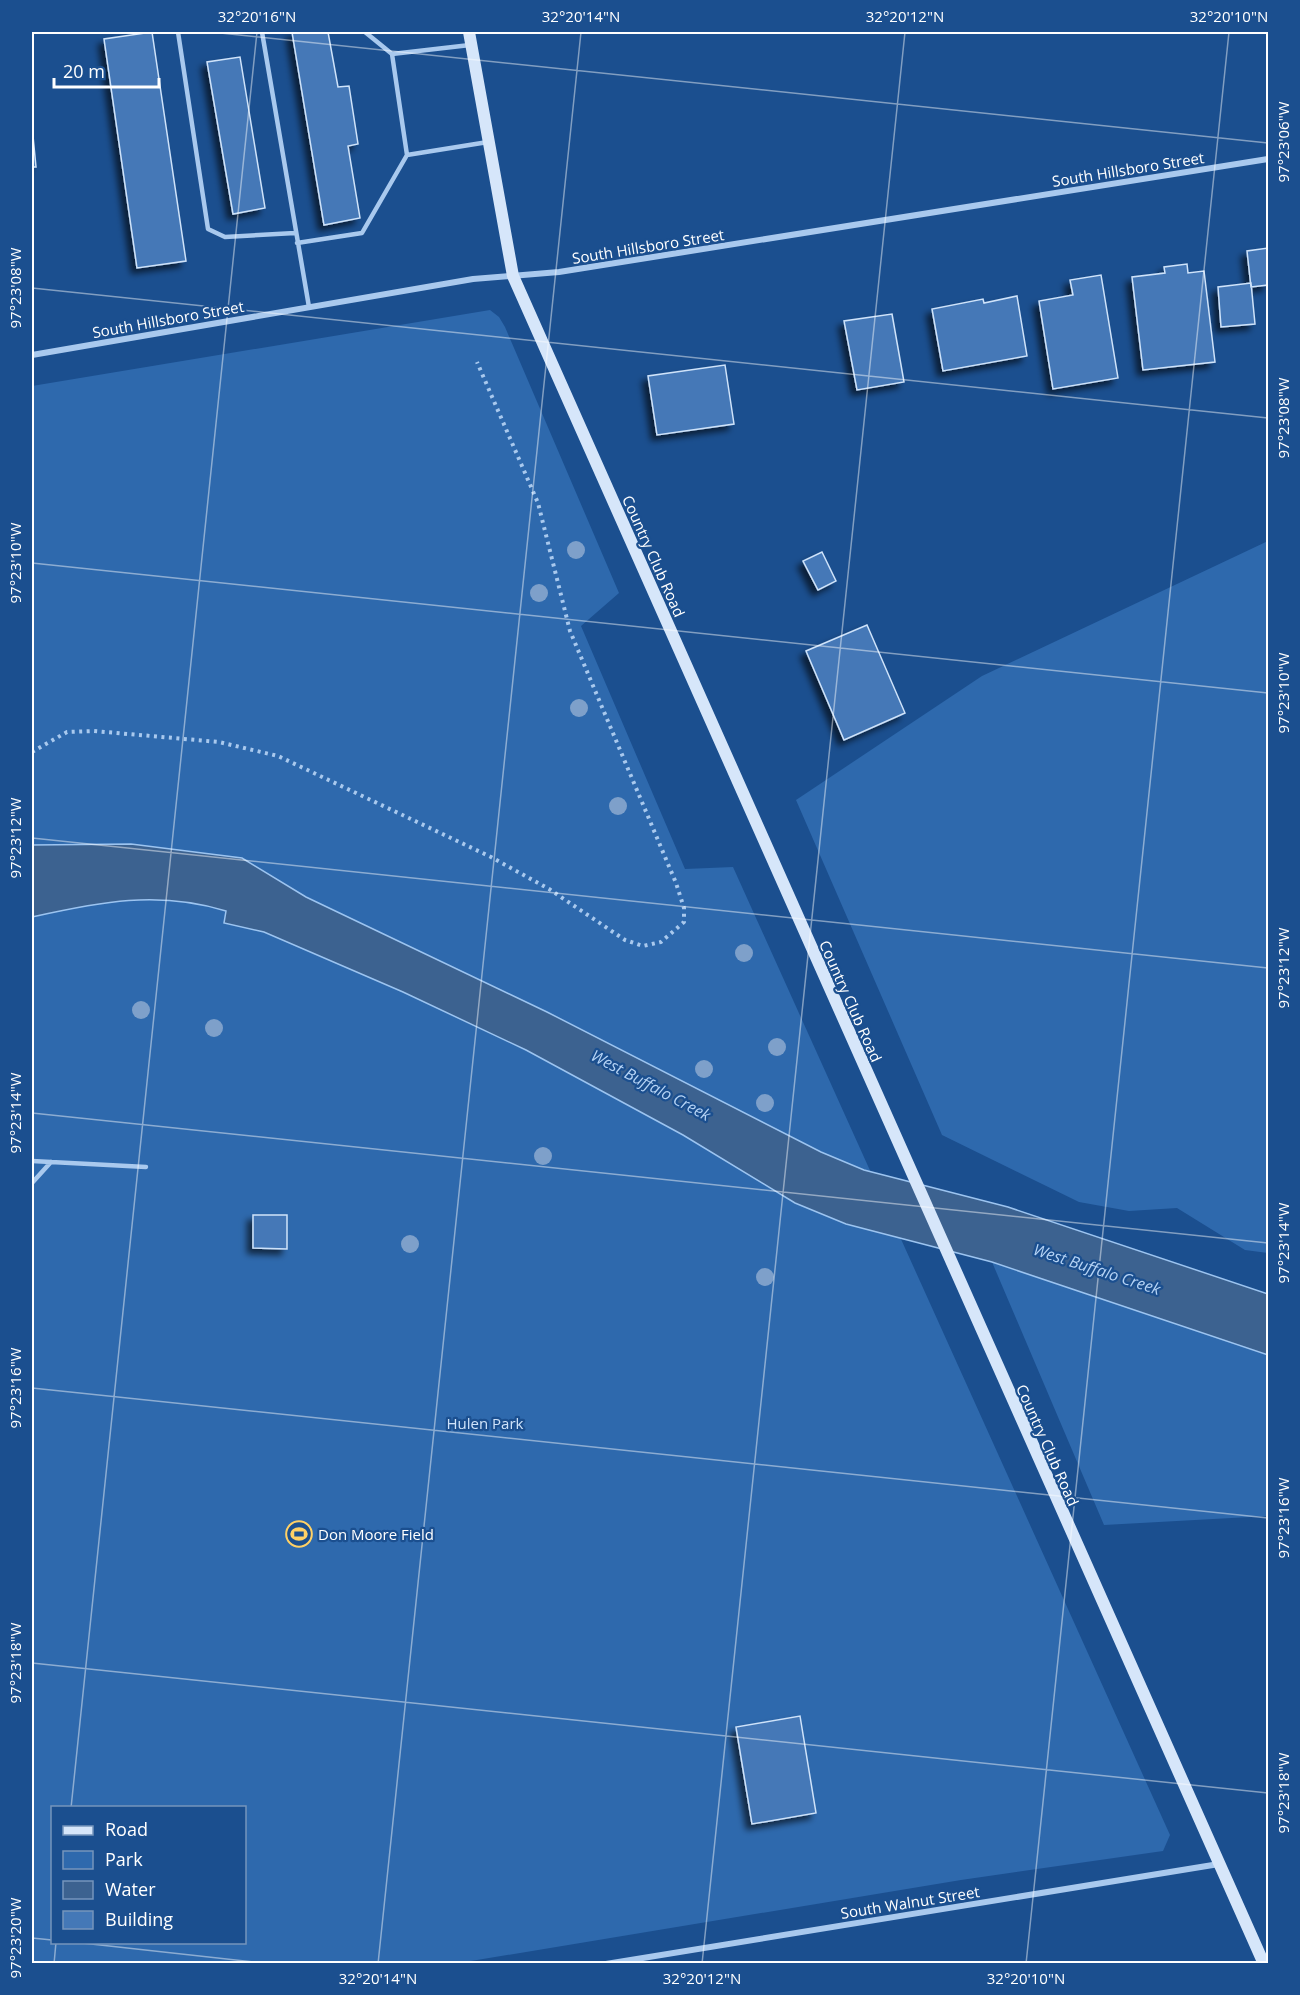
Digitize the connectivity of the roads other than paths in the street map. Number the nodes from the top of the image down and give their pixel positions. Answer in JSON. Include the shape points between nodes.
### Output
{"nodes":[{"id":1,"x":178,"y":32,"type":"edge"},
{"id":2,"x":262,"y":32,"type":"edge"},
{"id":3,"x":365,"y":32,"type":"edge"},
{"id":4,"x":470,"y":38,"type":"edge"},
{"id":5,"x":392,"y":54,"type":"junction"},
{"id":6,"x":488,"y":142,"type":"junction"},
{"id":7,"x":407,"y":155,"type":"junction"},
{"id":8,"x":1269,"y":159,"type":"edge"},
{"id":9,"x":295,"y":233,"type":"junction"},
{"id":10,"x":297,"y":243,"type":"junction"},
{"id":11,"x":513,"y":276,"type":"junction"},
{"id":12,"x":309,"y":307,"type":"junction"},
{"id":13,"x":32,"y":355,"type":"edge"},
{"id":14,"x":32,"y":1161,"type":"edge"},
{"id":15,"x":51,"y":1162,"type":"junction"},
{"id":16,"x":147,"y":1167,"type":"dead end"},
{"id":17,"x":32,"y":1183,"type":"edge"},
{"id":18,"x":1219,"y":1864,"type":"junction"},
{"id":19,"x":606,"y":1964,"type":"edge"},
{"id":20,"x":1264,"y":1964,"type":"edge"}],
"edges":[{"from":1,"to":9,"type":"lane","via":[[208,229],[225,237]]},
{"from":2,"to":9,"type":"lane"},
{"from":3,"to":5,"type":"lane"},
{"from":4,"to":5,"type":"lane"},
{"from":4,"to":6,"type":"main road","name":"Country Club Road"},
{"from":5,"to":7,"type":"lane"},
{"from":6,"to":7,"type":"lane"},
{"from":6,"to":11,"type":"main road","name":"Country Club Road"},
{"from":7,"to":10,"type":"lane","via":[[362,232]]},
{"from":8,"to":11,"type":"street","name":"South Hillsboro Street","via":[[559,272]]},
{"from":9,"to":10,"type":"lane"},
{"from":10,"to":12,"type":"lane"},
{"from":11,"to":12,"type":"street","name":"South Hillsboro Street","via":[[473,279]]},
{"from":11,"to":18,"type":"main road","name":"Country Club Road"},
{"from":12,"to":13,"type":"street","name":"South Hillsboro Street"},
{"from":14,"to":15,"type":"lane"},
{"from":15,"to":16,"type":"lane"},
{"from":15,"to":17,"type":"lane"},
{"from":18,"to":19,"type":"street","name":"South Walnut Street"},
{"from":18,"to":20,"type":"main road","name":"Country Club Road"}]}
